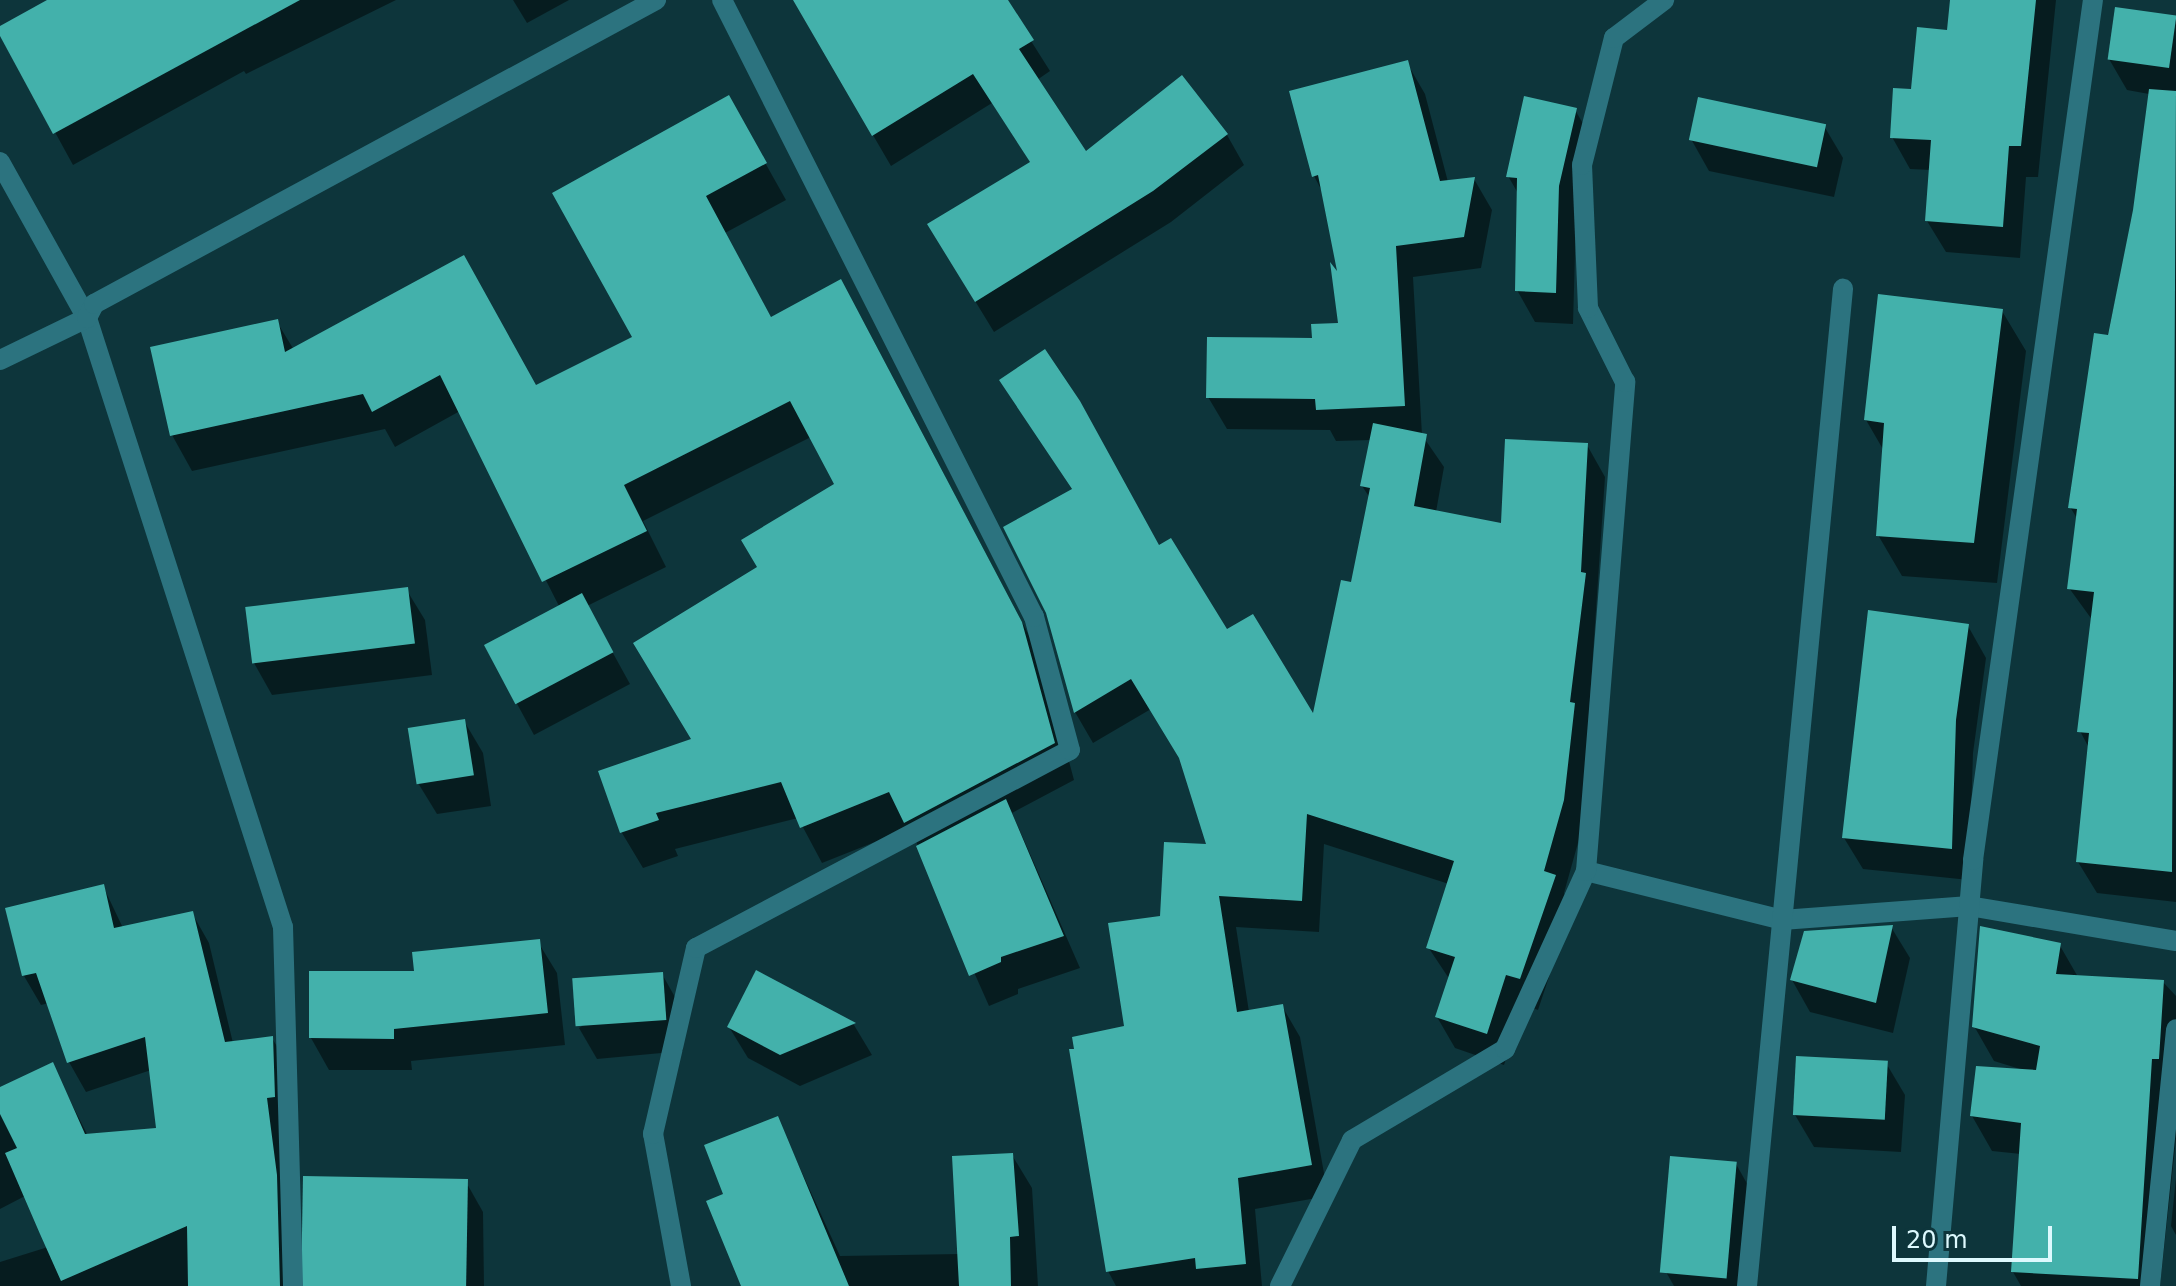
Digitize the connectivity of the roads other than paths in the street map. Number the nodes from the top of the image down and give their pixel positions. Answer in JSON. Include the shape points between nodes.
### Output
{"nodes":[{"id":1,"x":656,"y":0,"type":"edge"},
{"id":2,"x":722,"y":0,"type":"edge"},
{"id":3,"x":1664,"y":0,"type":"edge"},
{"id":4,"x":2093,"y":0,"type":"edge"},
{"id":5,"x":0,"y":162,"type":"edge"},
{"id":6,"x":1843,"y":289,"type":"dead end"},
{"id":7,"x":87,"y":318,"type":"junction"},
{"id":8,"x":0,"y":360,"type":"edge"},
{"id":9,"x":1586,"y":871,"type":"junction"},
{"id":10,"x":1969,"y":906,"type":"junction"},
{"id":11,"x":1782,"y":920,"type":"junction"},
{"id":12,"x":2176,"y":941,"type":"edge"},
{"id":13,"x":2176,"y":1029,"type":"edge"},
{"id":14,"x":293,"y":1286,"type":"edge"},
{"id":15,"x":681,"y":1286,"type":"edge"},
{"id":16,"x":1280,"y":1286,"type":"edge"},
{"id":17,"x":1747,"y":1286,"type":"edge"},
{"id":18,"x":1936,"y":1286,"type":"edge"},
{"id":19,"x":2150,"y":1286,"type":"edge"}],
"edges":[{"from":1,"to":7,"type":"street","via":[[94,304]]},
{"from":2,"to":15,"type":"street","via":[[1034,617],[1070,750],[696,948],[653,1134]]},
{"from":3,"to":9,"type":"street","via":[[1614,38],[1582,165],[1588,308],[1625,382]]},
{"from":4,"to":10,"type":"street"},
{"from":5,"to":7,"type":"street"},
{"from":6,"to":11,"type":"street"},
{"from":7,"to":8,"type":"street"},
{"from":7,"to":14,"type":"street","via":[[283,927]]},
{"from":9,"to":11,"type":"street"},
{"from":9,"to":16,"type":"street","via":[[1505,1049],[1352,1140]]},
{"from":10,"to":11,"type":"street"},
{"from":10,"to":12,"type":"street"},
{"from":10,"to":18,"type":"street"},
{"from":11,"to":17,"type":"street"},
{"from":13,"to":19,"type":"street"}]}
